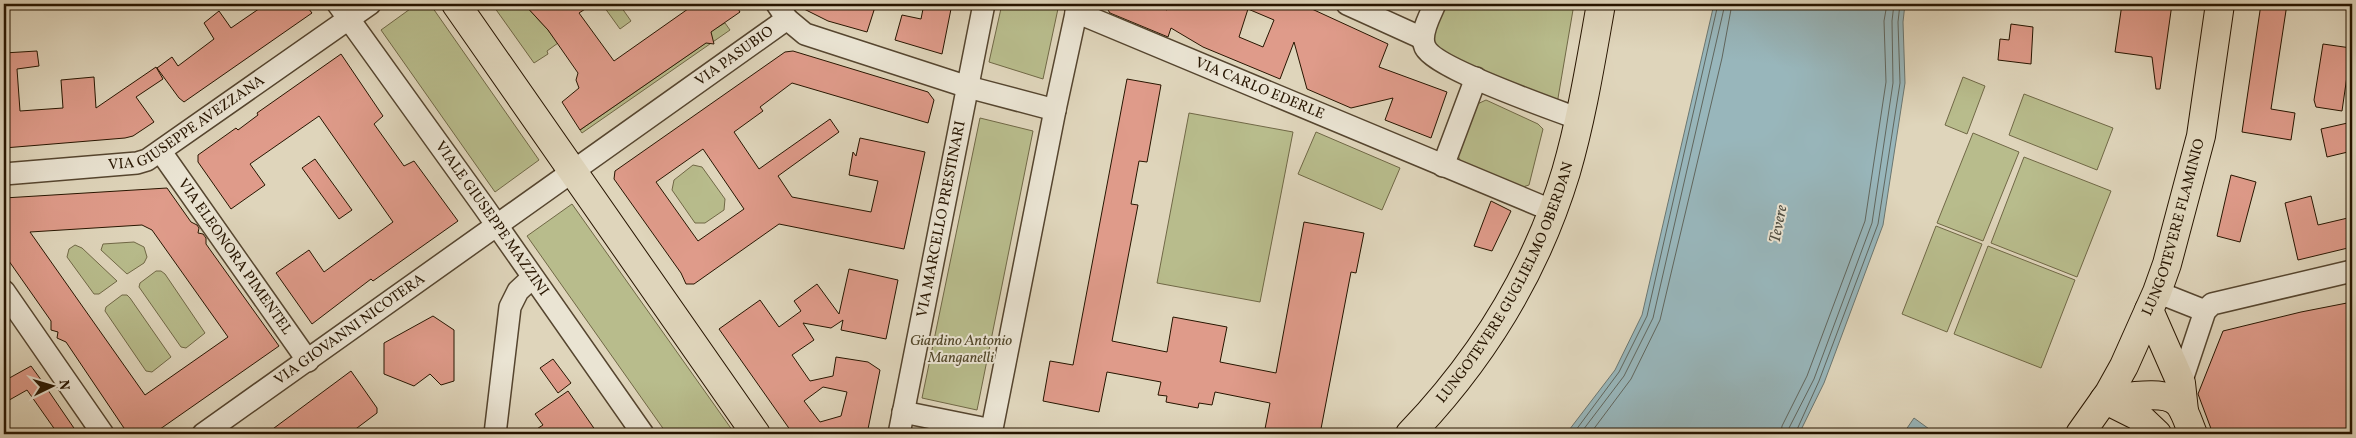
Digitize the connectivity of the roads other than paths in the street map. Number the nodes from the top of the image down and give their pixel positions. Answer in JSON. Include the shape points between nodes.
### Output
{"nodes":[{"id":1,"x":370,"y":4,"type":"edge"},
{"id":2,"x":456,"y":4,"type":"edge"},
{"id":3,"x":984,"y":4,"type":"edge"},
{"id":4,"x":1347,"y":4,"type":"edge"},
{"id":5,"x":1435,"y":4,"type":"edge"},
{"id":6,"x":1601,"y":4,"type":"edge"},
{"id":7,"x":2220,"y":4,"type":"edge"},
{"id":8,"x":1077,"y":8,"type":"edge"},
{"id":9,"x":343,"y":11,"type":"edge"},
{"id":10,"x":782,"y":11,"type":"edge"},
{"id":11,"x":1422,"y":38,"type":"junction"},
{"id":12,"x":1476,"y":78,"type":"junction"},
{"id":13,"x":968,"y":87,"type":"junction"},
{"id":14,"x":1054,"y":110,"type":"junction"},
{"id":15,"x":1579,"y":119,"type":"junction"},
{"id":16,"x":161,"y":152,"type":"junction"},
{"id":17,"x":1444,"y":166,"type":"junction"},
{"id":18,"x":572,"y":172,"type":"junction"},
{"id":19,"x":4,"y":174,"type":"edge"},
{"id":20,"x":1553,"y":211,"type":"junction"},
{"id":21,"x":496,"y":225,"type":"junction"},
{"id":22,"x":2352,"y":271,"type":"edge"},
{"id":23,"x":532,"y":278,"type":"junction"},
{"id":24,"x":4,"y":292,"type":"edge"},
{"id":25,"x":2153,"y":301,"type":"junction"},
{"id":26,"x":2205,"y":311,"type":"junction"},
{"id":27,"x":308,"y":361,"type":"junction"},
{"id":28,"x":2181,"y":383,"type":"junction"},
{"id":29,"x":2104,"y":400,"type":"junction"},
{"id":30,"x":903,"y":412,"type":"junction"},
{"id":31,"x":2188,"y":423,"type":"edge"},
{"id":32,"x":992,"y":432,"type":"edge"},
{"id":33,"x":103,"y":434,"type":"edge"},
{"id":34,"x":203,"y":434,"type":"edge"},
{"id":35,"x":495,"y":434,"type":"edge"},
{"id":36,"x":642,"y":434,"type":"edge"},
{"id":37,"x":756,"y":434,"type":"edge"},
{"id":38,"x":899,"y":434,"type":"edge"},
{"id":39,"x":1410,"y":434,"type":"edge"},
{"id":40,"x":2080,"y":434,"type":"edge"},
{"id":41,"x":2156,"y":434,"type":"edge"}],
"edges":[{"from":1,"to":9,"type":"street","name":"VIA GIUSEPPE AVEZZANA"},
{"from":2,"to":18,"type":"main road"},
{"from":3,"to":13,"type":"street","name":"VIA MARCELLO PRESTINARI"},
{"from":4,"to":11,"type":"street"},
{"from":5,"to":11,"type":"street"},
{"from":6,"to":15,"type":"main road","name":"LUNGOTEVERE GUGLIELMO OBERDAN"},
{"from":7,"to":25,"type":"main road","name":"LUNGOTEVERE FLAMINIO","via":[[2201,136]]},
{"from":8,"to":14,"type":"street"},
{"from":8,"to":17,"type":"street","name":"VIA CARLO EDERLE"},
{"from":9,"to":16,"type":"street","name":"VIA GIUSEPPE AVEZZANA"},
{"from":9,"to":21,"type":"street","name":"VIALE GIUSEPPE MAZZINI"},
{"from":10,"to":13,"type":"street","name":"VIA PASUBIO","via":[[805,34]]},
{"from":10,"to":18,"type":"street","name":"VIA PASUBIO"},
{"from":11,"to":12,"type":"street","via":[[1433,57]]},
{"from":12,"to":15,"type":"street"},
{"from":12,"to":17,"type":"street"},
{"from":13,"to":14,"type":"street"},
{"from":13,"to":30,"type":"street","name":"VIA MARCELLO PRESTINARI"},
{"from":14,"to":32,"type":"street"},
{"from":15,"to":20,"type":"main road","name":"LUNGOTEVERE GUGLIELMO OBERDAN"},
{"from":16,"to":19,"type":"street","name":"VIA GIUSEPPE AVEZZANA","via":[[137,163]]},
{"from":16,"to":27,"type":"street","name":"VIA ELEONORA PIMENTEL"},
{"from":17,"to":20,"type":"street","name":"VIA CARLO EDERLE"},
{"from":18,"to":21,"type":"street","name":"VIA PASUBIO"},
{"from":18,"to":37,"type":"main road"},
{"from":20,"to":39,"type":"main road","name":"LUNGOTEVERE GUGLIELMO OBERDAN","via":[[1525,273],[1484,343],[1453,388]]},
{"from":21,"to":23,"type":"street","name":"VIALE GIUSEPPE MAZZINI"},
{"from":21,"to":27,"type":"street","name":"VIA GIOVANNI NICOTERA"},
{"from":22,"to":26,"type":"street","via":[[2216,302]]},
{"from":23,"to":35,"type":"street","via":[[520,288],[510,306]]},
{"from":23,"to":36,"type":"street","name":"VIALE GIUSEPPE MAZZINI"},
{"from":24,"to":33,"type":"street"},
{"from":25,"to":26,"type":"street"},
{"from":25,"to":28,"type":"main road"},
{"from":25,"to":29,"type":"main road","name":"LUNGOTEVERE FLAMINIO","via":[[2124,366]]},
{"from":26,"to":28,"type":"street"},
{"from":27,"to":34,"type":"street","name":"VIA GIOVANNI NICOTERA"},
{"from":28,"to":31,"type":"main road"},
{"from":29,"to":31,"type":"main road","via":[[2163,396],[2175,400]]},
{"from":29,"to":40,"type":"main road","name":"LUNGOTEVERE FLAMINIO"},
{"from":29,"to":41,"type":"main road","via":[[2138,416]]},
{"from":30,"to":32,"type":"street"},
{"from":30,"to":38,"type":"street","name":"VIA MARCELLO PRESTINARI"}]}
